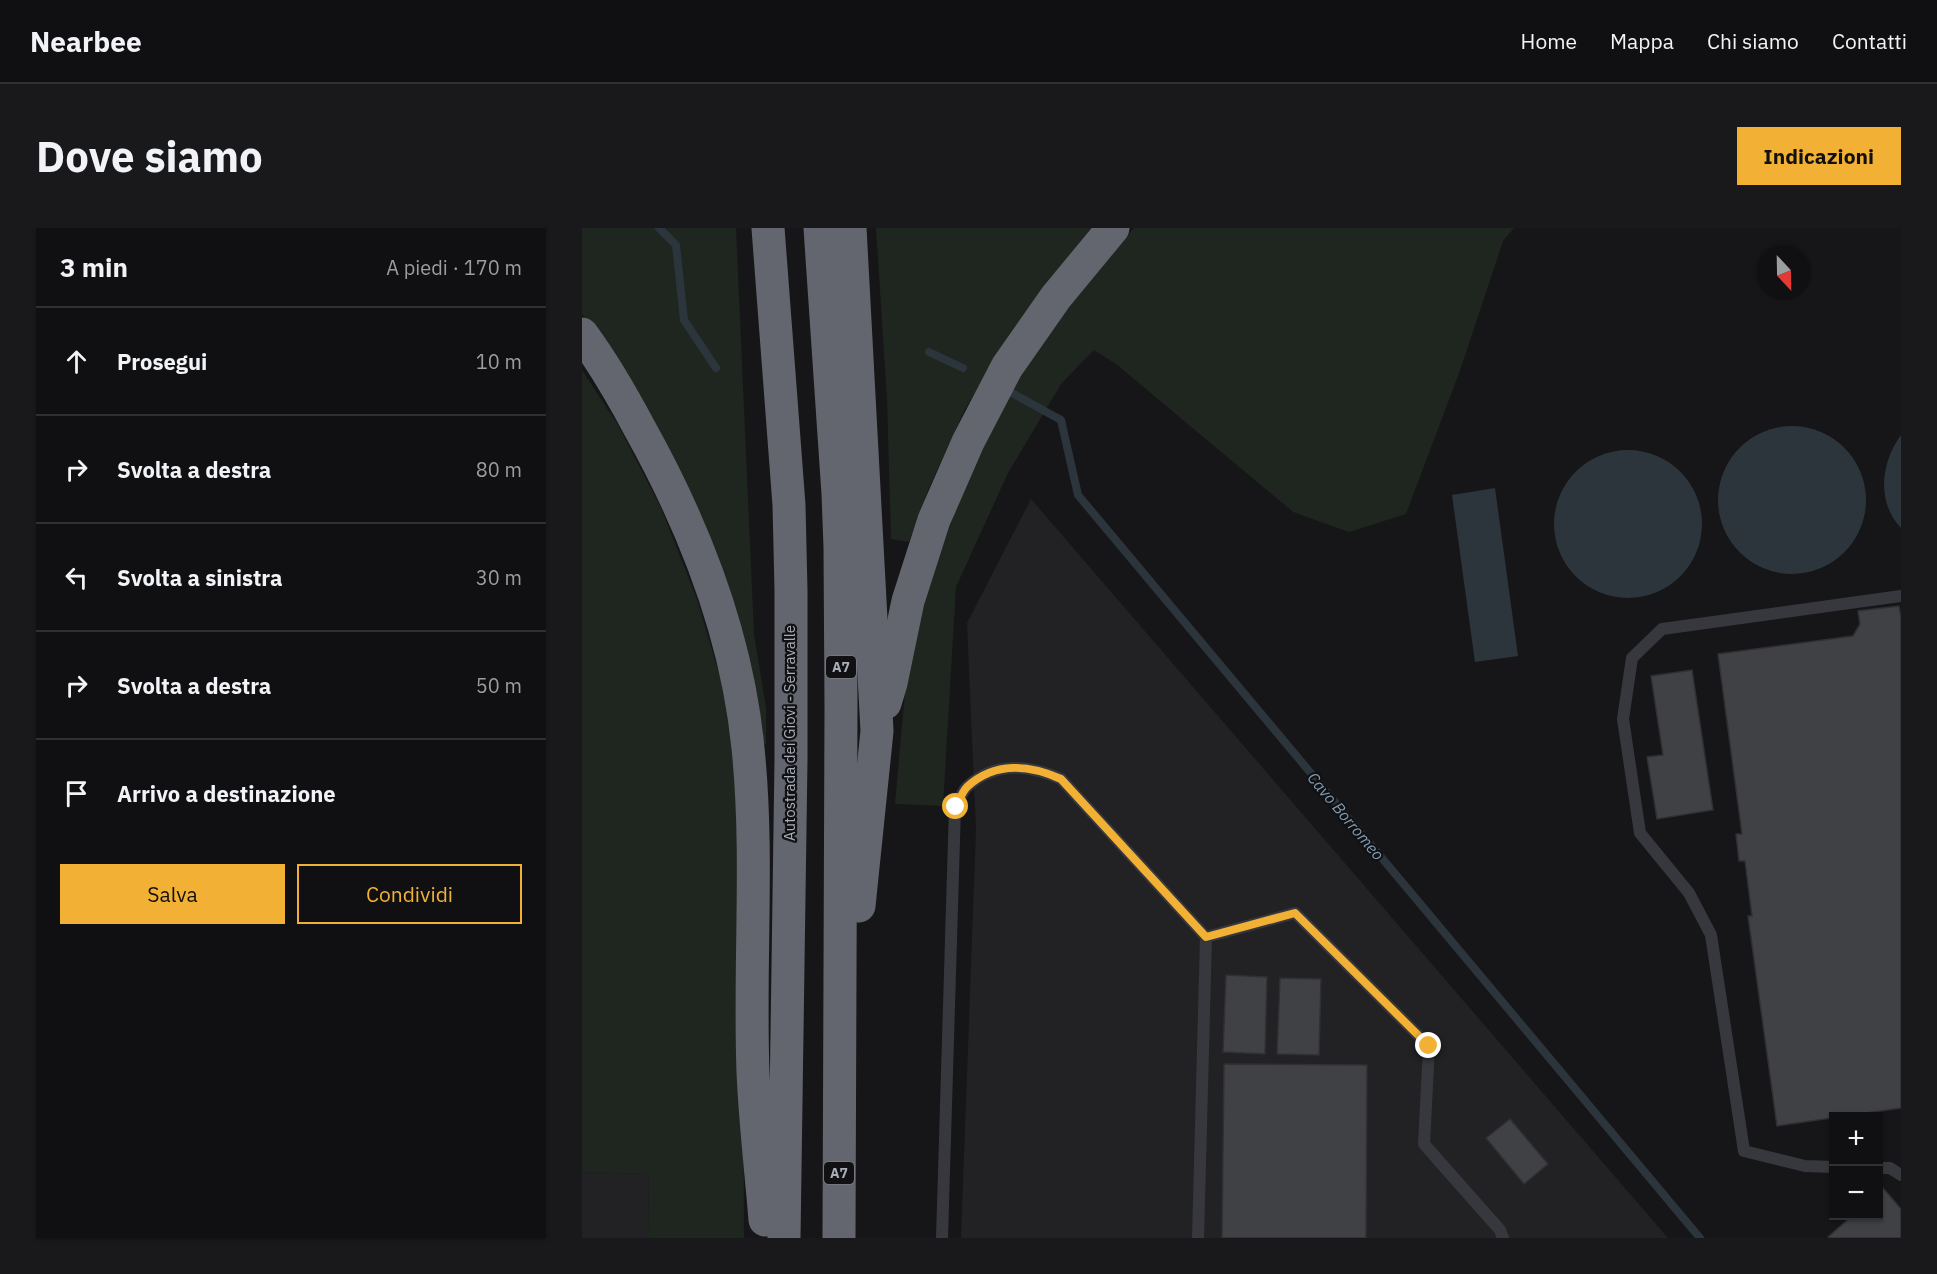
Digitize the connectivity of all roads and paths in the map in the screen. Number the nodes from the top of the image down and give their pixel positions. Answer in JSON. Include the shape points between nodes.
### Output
{"nodes":[{"id":1,"x":768,"y":228,"type":"edge"},
{"id":2,"x":820,"y":228,"type":"edge"},
{"id":3,"x":850,"y":228,"type":"edge"},
{"id":4,"x":1113,"y":228,"type":"edge"},
{"id":5,"x":582,"y":334,"type":"edge"},
{"id":6,"x":1901,"y":596,"type":"edge"},
{"id":7,"x":876,"y":731,"type":"junction"},
{"id":8,"x":1206,"y":937,"type":"junction"},
{"id":9,"x":839,"y":1107,"type":"junction"},
{"id":10,"x":1829,"y":1167,"type":"edge"},
{"id":11,"x":1883,"y":1168,"type":"edge"},
{"id":12,"x":1901,"y":1175,"type":"edge"},
{"id":13,"x":766,"y":1238,"type":"edge"},
{"id":14,"x":784,"y":1238,"type":"edge"},
{"id":15,"x":839,"y":1238,"type":"edge"},
{"id":16,"x":942,"y":1238,"type":"edge"},
{"id":17,"x":1198,"y":1238,"type":"edge"},
{"id":18,"x":1503,"y":1238,"type":"edge"}],
"edges":[{"from":1,"to":14,"type":"highway","name":"Autostrada dei Giovi - Serravalle","via":[[789,505],[791,590]]},
{"from":2,"to":9,"type":"highway","number":"A7","via":[[840,547]]},
{"from":3,"to":7,"type":"highway","number":"A7"},
{"from":4,"to":7,"type":"highway","via":[[1056,297],[1007,367],[968,442],[934,520],[908,601],[891,684]]},
{"from":5,"to":13,"type":"highway","via":[[624,399],[688,526],[716,605],[739,692],[748,746],[752,810],[753,1073]]},
{"from":6,"to":10,"type":"lane","via":[[1662,629],[1632,658],[1623,719],[1640,833],[1689,893],[1711,935],[1744,1151],[1805,1166]]},
{"from":7,"to":9,"type":"highway","number":"A7"},
{"from":8,"to":16,"type":"lane","via":[[1061,779],[1041,770],[1016,766],[988,773],[966,787],[956,807]]},
{"from":8,"to":17,"type":"lane"},
{"from":8,"to":18,"type":"lane","via":[[1295,913],[1421,1037],[1429,1046],[1424,1144]]},
{"from":9,"to":15,"type":"highway","number":"A7"},
{"from":11,"to":12,"type":"lane"}]}
